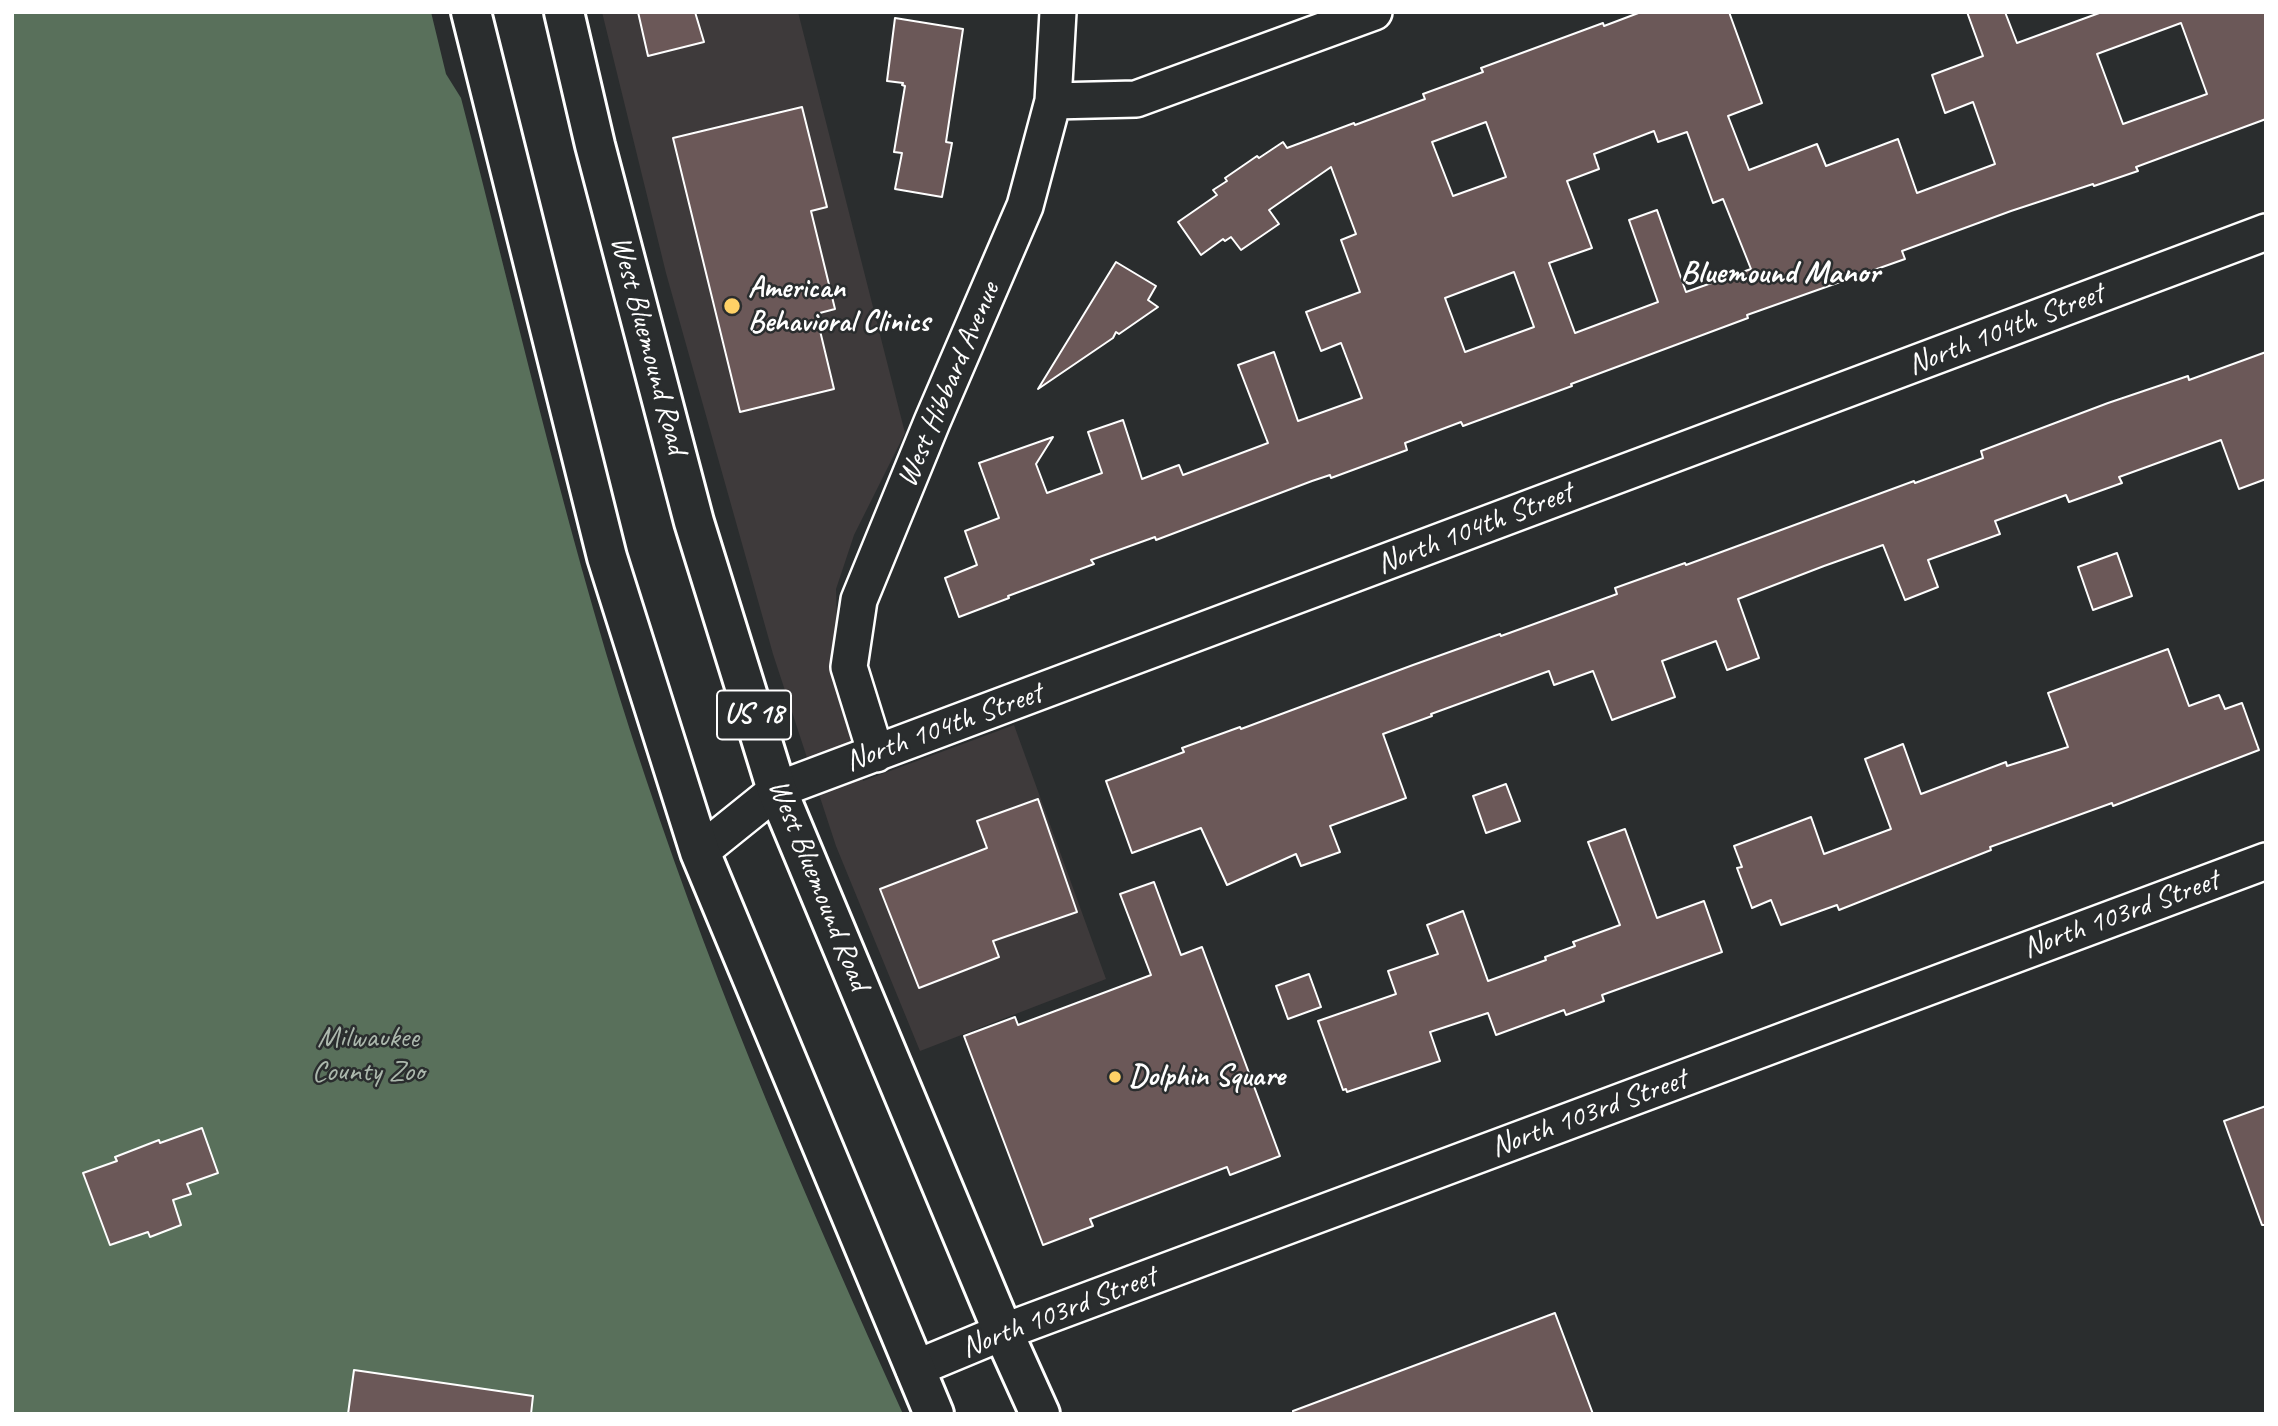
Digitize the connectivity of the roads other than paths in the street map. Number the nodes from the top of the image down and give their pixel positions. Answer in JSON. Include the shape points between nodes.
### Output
{"nodes":[{"id":1,"x":471,"y":12,"type":"edge"},
{"id":2,"x":564,"y":12,"type":"edge"},
{"id":3,"x":1058,"y":12,"type":"edge"},
{"id":4,"x":1374,"y":12,"type":"edge"},
{"id":5,"x":1053,"y":101,"type":"junction"},
{"id":6,"x":2266,"y":232,"type":"edge"},
{"id":7,"x":877,"y":754,"type":"junction"},
{"id":8,"x":777,"y":790,"type":"junction"},
{"id":9,"x":699,"y":852,"type":"junction"},
{"id":10,"x":2266,"y":861,"type":"edge"},
{"id":11,"x":1003,"y":1332,"type":"junction"},
{"id":12,"x":914,"y":1369,"type":"junction"},
{"id":13,"x":934,"y":1414,"type":"edge"},
{"id":14,"x":1040,"y":1414,"type":"edge"}],
"edges":[{"from":1,"to":9,"type":"main road","via":[[607,557]]},
{"from":2,"to":8,"type":"main road","name":"West Bluemound Road","number":"US 18","via":[[694,522]]},
{"from":3,"to":5,"type":"street","name":"West Hibbard Avenue"},
{"from":4,"to":5,"type":"street","via":[[1136,99]]},
{"from":5,"to":7,"type":"street","name":"West Hibbard Avenue","via":[[1025,206],[859,600],[849,667]]},
{"from":6,"to":7,"type":"street","name":"North 104th Street"},
{"from":7,"to":8,"type":"street","name":"North 104th Street"},
{"from":8,"to":9,"type":"street","name":"North 104th Street"},
{"from":8,"to":11,"type":"main road","name":"West Bluemound Road","number":"US 18"},
{"from":9,"to":12,"type":"main road"},
{"from":10,"to":11,"type":"street","name":"North 103rd Street"},
{"from":11,"to":12,"type":"street","name":"North 103rd Street"},
{"from":11,"to":14,"type":"main road","name":"West Bluemound Road","number":"US 18"},
{"from":12,"to":13,"type":"main road"}]}
